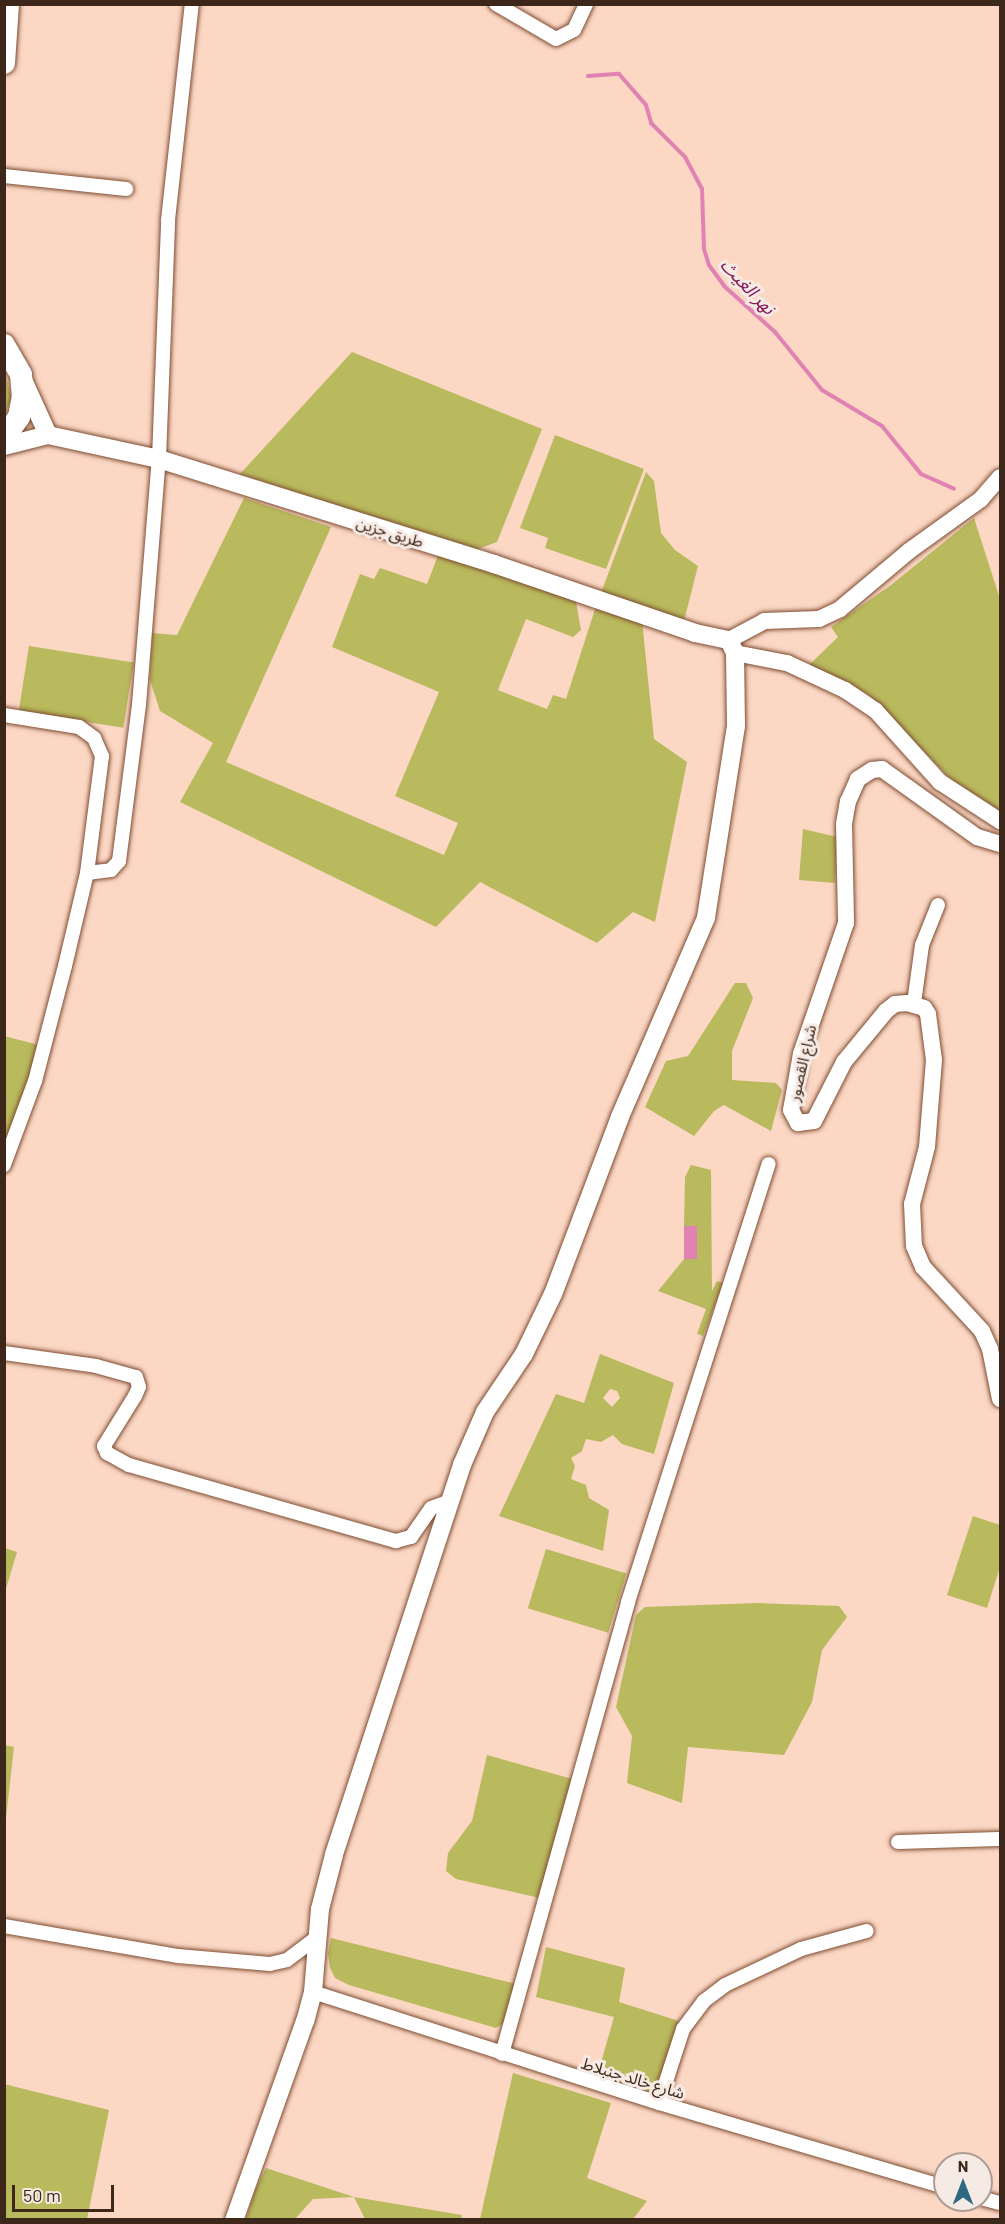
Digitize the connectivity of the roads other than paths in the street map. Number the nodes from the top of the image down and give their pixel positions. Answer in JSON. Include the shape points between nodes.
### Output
{"nodes":[{"id":1,"x":8,"y":4,"type":"edge"},
{"id":2,"x":192,"y":4,"type":"edge"},
{"id":3,"x":496,"y":4,"type":"edge"},
{"id":4,"x":586,"y":4,"type":"edge"},
{"id":5,"x":4,"y":63,"type":"edge"},
{"id":6,"x":4,"y":176,"type":"edge"},
{"id":7,"x":126,"y":189,"type":"dead end"},
{"id":8,"x":5,"y":345,"type":"edge"},
{"id":9,"x":21,"y":375,"type":"junction"},
{"id":10,"x":48,"y":435,"type":"junction"},
{"id":11,"x":4,"y":438,"type":"edge"},
{"id":12,"x":4,"y":446,"type":"edge"},
{"id":13,"x":159,"y":459,"type":"junction"},
{"id":14,"x":1000,"y":467,"type":"edge"},
{"id":15,"x":997,"y":481,"type":"edge"},
{"id":16,"x":732,"y":647,"type":"junction"},
{"id":17,"x":4,"y":715,"type":"edge"},
{"id":18,"x":1000,"y":821,"type":"edge"},
{"id":19,"x":1000,"y":844,"type":"edge"},
{"id":20,"x":87,"y":873,"type":"junction"},
{"id":21,"x":938,"y":905,"type":"dead end"},
{"id":22,"x":914,"y":1004,"type":"junction"},
{"id":23,"x":769,"y":1164,"type":"dead end"},
{"id":24,"x":4,"y":1165,"type":"edge"},
{"id":25,"x":4,"y":1353,"type":"edge"},
{"id":26,"x":1000,"y":1399,"type":"edge"},
{"id":27,"x":450,"y":1501,"type":"junction"},
{"id":28,"x":1000,"y":1839,"type":"edge"},
{"id":29,"x":898,"y":1842,"type":"dead end"},
{"id":30,"x":4,"y":1926,"type":"edge"},
{"id":31,"x":867,"y":1931,"type":"dead end"},
{"id":32,"x":317,"y":1937,"type":"junction"},
{"id":33,"x":313,"y":1992,"type":"junction"},
{"id":34,"x":502,"y":2054,"type":"junction"},
{"id":35,"x":659,"y":2103,"type":"junction"},
{"id":36,"x":933,"y":2183,"type":"edge"},
{"id":37,"x":234,"y":2220,"type":"edge"}],
"edges":[{"from":1,"to":5,"type":"highway"},
{"from":2,"to":13,"type":"street","via":[[168,220],[160,340]]},
{"from":3,"to":4,"type":"street","via":[[556,39],[574,30]]},
{"from":6,"to":7,"type":"street"},
{"from":8,"to":9,"type":"highway"},
{"from":9,"to":10,"type":"main road"},
{"from":9,"to":11,"type":"highway","via":[[19,417]]},
{"from":10,"to":12,"type":"main road","name":"طريق جزين"},
{"from":10,"to":13,"type":"main road","name":"طريق جزين"},
{"from":13,"to":16,"type":"main road","name":"طريق جزين","via":[[494,564]]},
{"from":13,"to":20,"type":"street","via":[[139,705],[121,853],[116,867]]},
{"from":14,"to":15,"type":"street"},
{"from":15,"to":16,"type":"street","via":[[840,609],[819,619],[764,621]]},
{"from":16,"to":18,"type":"street","via":[[787,663],[845,690],[876,711],[940,782]]},
{"from":16,"to":27,"type":"main road","via":[[736,726],[706,918],[620,1117],[553,1294],[524,1354],[485,1412]]},
{"from":17,"to":20,"type":"street","via":[[79,727],[99,744],[101,773]]},
{"from":19,"to":22,"type":"street","name":"شراع القصور","via":[[977,837],[882,769],[858,779],[848,801],[844,824],[846,923],[801,1054],[791,1110],[795,1121],[806,1124],[819,1115],[844,1062],[886,1011],[896,1004]]},
{"from":20,"to":24,"type":"street","via":[[40,1064]]},
{"from":21,"to":22,"type":"street","via":[[922,945]]},
{"from":22,"to":26,"type":"street","via":[[928,1014],[934,1060],[927,1147],[912,1204],[914,1246],[923,1267],[982,1331],[990,1349]]},
{"from":23,"to":34,"type":"street","via":[[628,1602]]},
{"from":25,"to":27,"type":"street","via":[[96,1366],[136,1377],[139,1387],[135,1396],[104,1446],[107,1453],[129,1465],[396,1541],[411,1538],[431,1508]]},
{"from":27,"to":32,"type":"main road","via":[[337,1845]]},
{"from":28,"to":29,"type":"street"},
{"from":30,"to":32,"type":"street","via":[[178,1956],[270,1964],[287,1960]]},
{"from":31,"to":35,"type":"street","via":[[801,1949],[712,1994],[683,2029]]},
{"from":32,"to":33,"type":"main road"},
{"from":33,"to":34,"type":"street","name":"شارع خالد جنبلاط"},
{"from":33,"to":37,"type":"main road"},
{"from":34,"to":35,"type":"street","name":"شارع خالد جنبلاط"},
{"from":35,"to":36,"type":"street","name":"شارع خالد جنبلاط"}]}
